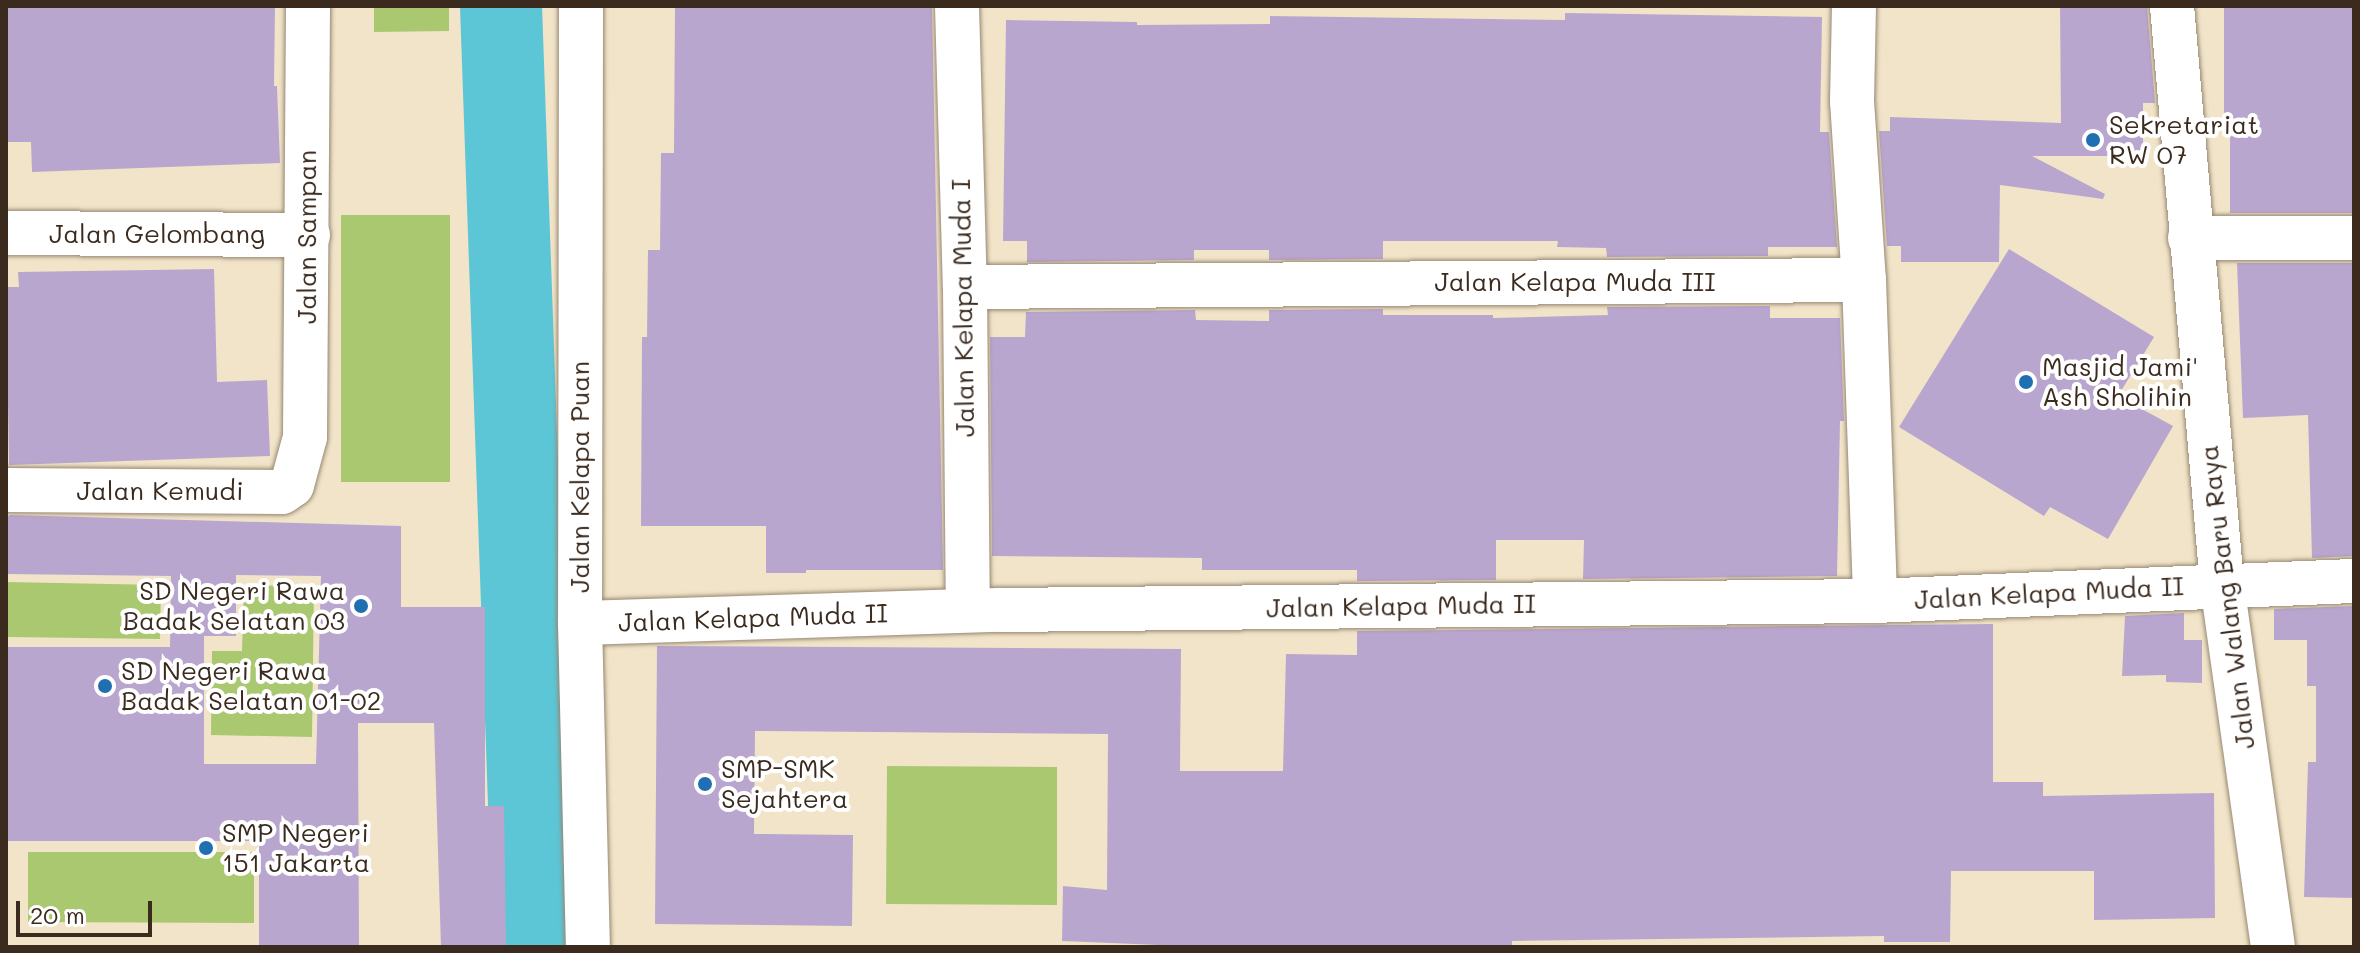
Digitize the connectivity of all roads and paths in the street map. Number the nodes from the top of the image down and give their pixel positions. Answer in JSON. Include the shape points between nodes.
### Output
{"nodes":[{"id":1,"x":308,"y":6,"type":"edge"},
{"id":2,"x":581,"y":6,"type":"edge"},
{"id":3,"x":957,"y":6,"type":"edge"},
{"id":4,"x":1854,"y":6,"type":"edge"},
{"id":5,"x":2172,"y":6,"type":"edge"},
{"id":6,"x":6,"y":233,"type":"edge"},
{"id":7,"x":308,"y":235,"type":"junction"},
{"id":8,"x":2190,"y":238,"type":"junction"},
{"id":9,"x":2354,"y":238,"type":"edge"},
{"id":10,"x":1864,"y":280,"type":"junction"},
{"id":11,"x":965,"y":287,"type":"junction"},
{"id":12,"x":299,"y":467,"type":"joint"},
{"id":13,"x":6,"y":490,"type":"edge"},
{"id":14,"x":2354,"y":581,"type":"edge"},
{"id":15,"x":2222,"y":584,"type":"junction"},
{"id":16,"x":1875,"y":601,"type":"junction"},
{"id":17,"x":968,"y":610,"type":"junction"},
{"id":18,"x":580,"y":623,"type":"junction"},
{"id":19,"x":588,"y":947,"type":"edge"},
{"id":20,"x":2273,"y":947,"type":"edge"}],
"edges":[{"from":1,"to":7,"type":"street","name":"Jalan Sampan"},
{"from":2,"to":18,"type":"street","name":"Jalan Kelapa Puan"},
{"from":3,"to":11,"type":"street","name":"Jalan Kelapa Muda I"},
{"from":4,"to":10,"type":"street","via":[[1852,101]]},
{"from":5,"to":8,"type":"street","name":"Jalan Walang Baru Raya"},
{"from":6,"to":7,"type":"street","name":"Jalan Gelombang"},
{"from":7,"to":12,"type":"street","name":"Jalan Sampan","via":[[305,437]]},
{"from":8,"to":9,"type":"street"},
{"from":8,"to":15,"type":"street","name":"Jalan Walang Baru Raya"},
{"from":10,"to":11,"type":"street","name":"Jalan Kelapa Muda III"},
{"from":10,"to":16,"type":"street"},
{"from":11,"to":17,"type":"street","name":"Jalan Kelapa Muda I"},
{"from":12,"to":13,"type":"street","name":"Jalan Kemudi","via":[[292,485],[282,492]]},
{"from":14,"to":15,"type":"street","name":"Jalan Kelapa Muda II"},
{"from":15,"to":16,"type":"street","name":"Jalan Kelapa Muda II","via":[[2108,594]]},
{"from":15,"to":20,"type":"street","name":"Jalan Walang Baru Raya"},
{"from":16,"to":17,"type":"street","name":"Jalan Kelapa Muda II"},
{"from":17,"to":18,"type":"street","name":"Jalan Kelapa Muda II"},
{"from":18,"to":19,"type":"street","name":"Jalan Kelapa Puan"}]}
